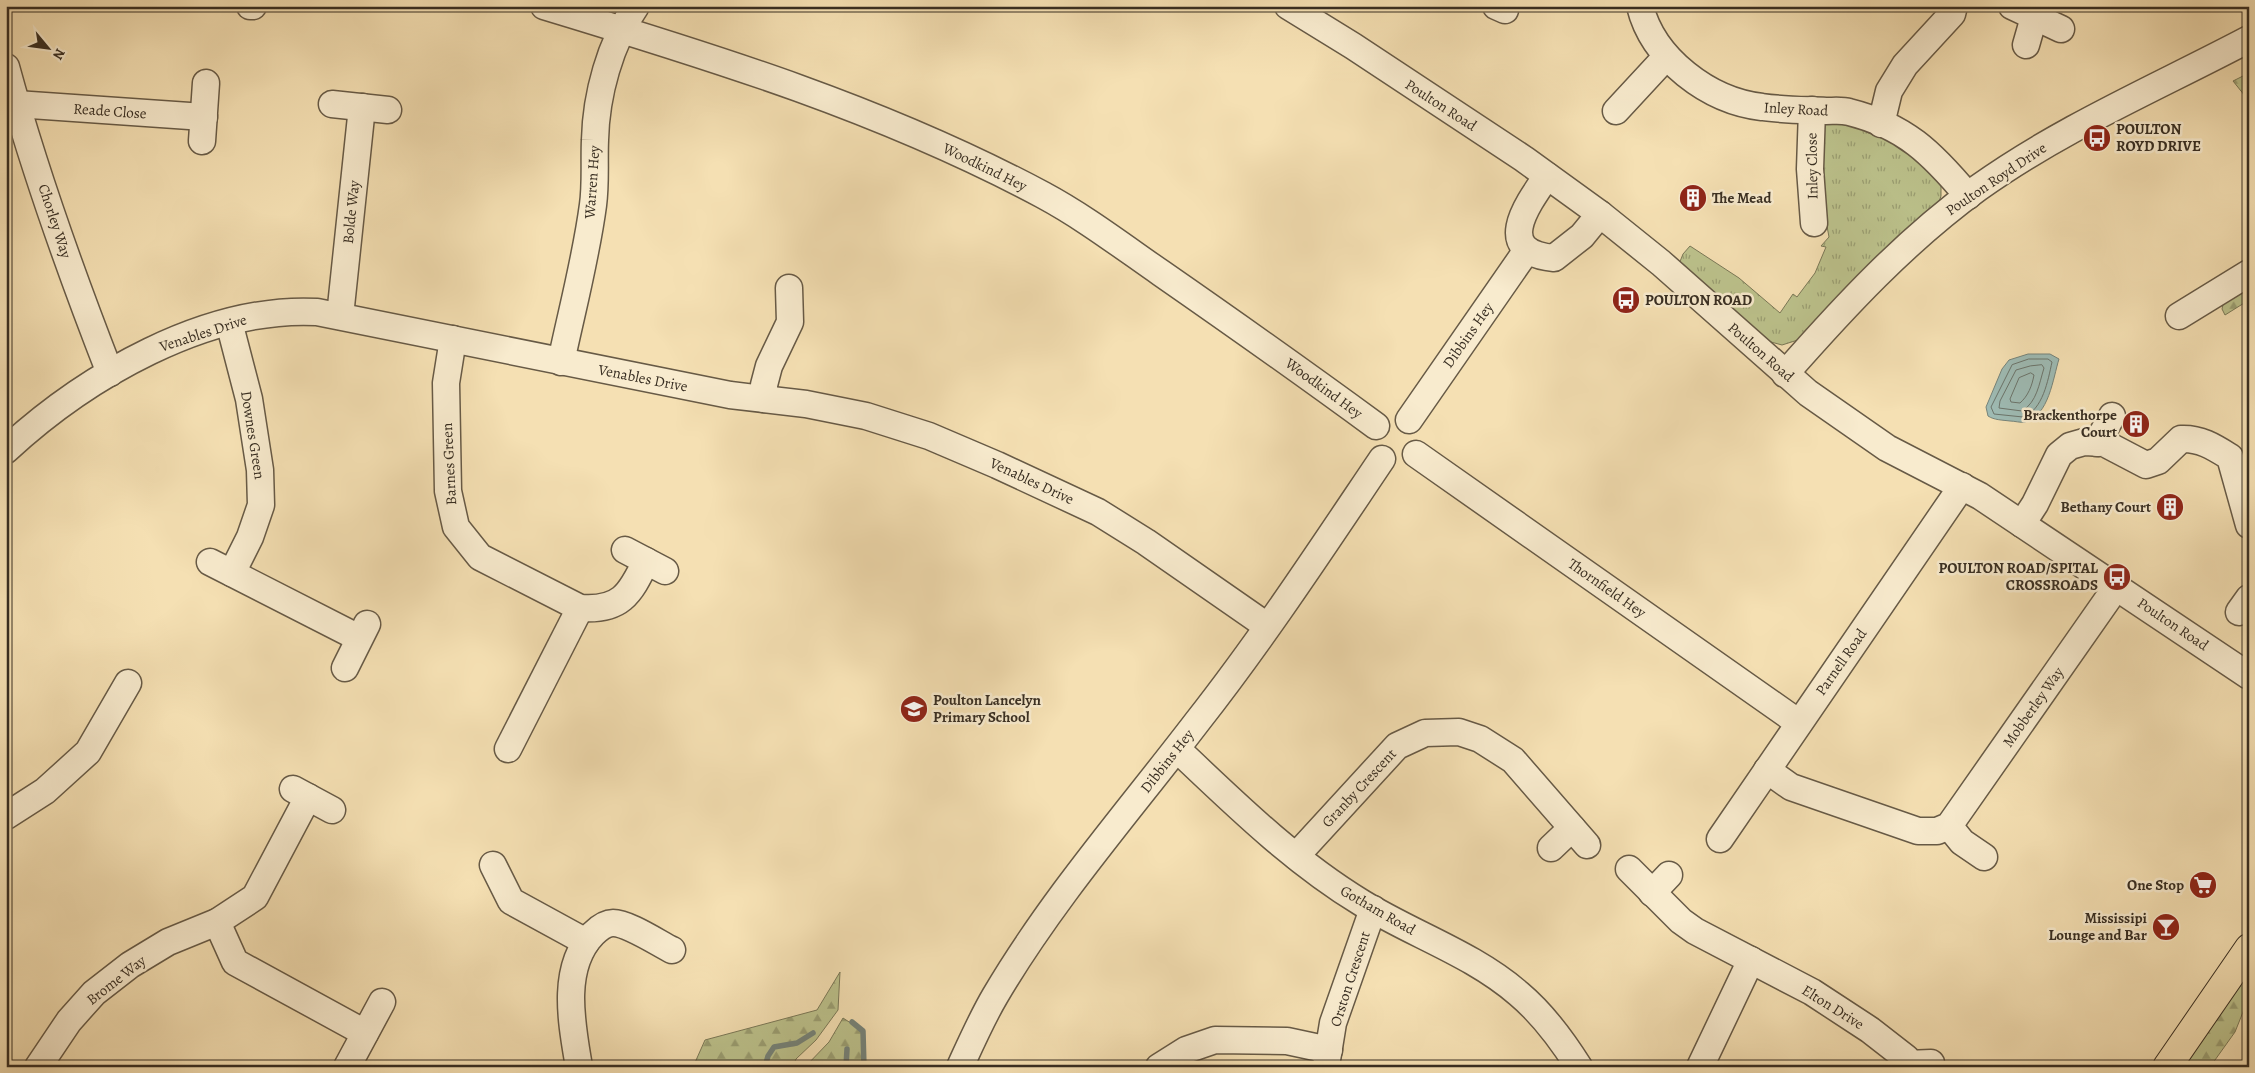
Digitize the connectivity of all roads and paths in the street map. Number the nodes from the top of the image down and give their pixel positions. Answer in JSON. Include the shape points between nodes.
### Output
{"nodes":[{"id":1,"x":544,"y":6,"type":"edge"},
{"id":2,"x":636,"y":6,"type":"edge"},
{"id":3,"x":1288,"y":6,"type":"edge"},
{"id":4,"x":1640,"y":6,"type":"edge"},
{"id":5,"x":1954,"y":6,"type":"edge"},
{"id":6,"x":2023,"y":12,"type":"edge"},
{"id":7,"x":2061,"y":29,"type":"dead end"},
{"id":8,"x":623,"y":31,"type":"junction"},
{"id":9,"x":2249,"y":39,"type":"edge"},
{"id":10,"x":2026,"y":45,"type":"dead end"},
{"id":11,"x":1666,"y":56,"type":"junction"},
{"id":12,"x":6,"y":67,"type":"edge"},
{"id":13,"x":206,"y":83,"type":"dead end"},
{"id":14,"x":16,"y":104,"type":"junction"},
{"id":15,"x":332,"y":104,"type":"dead end"},
{"id":16,"x":362,"y":107,"type":"junction"},
{"id":17,"x":1625,"y":108,"type":"dead end"},
{"id":18,"x":388,"y":110,"type":"dead end"},
{"id":19,"x":1812,"y":110,"type":"junction"},
{"id":20,"x":1881,"y":124,"type":"junction"},
{"id":21,"x":1547,"y":176,"type":"junction"},
{"id":22,"x":1968,"y":196,"type":"junction"},
{"id":23,"x":1600,"y":214,"type":"junction"},
{"id":24,"x":1814,"y":223,"type":"dead end"},
{"id":25,"x":1527,"y":250,"type":"junction"},
{"id":26,"x":2249,"y":273,"type":"edge"},
{"id":27,"x":789,"y":288,"type":"dead end"},
{"id":28,"x":340,"y":316,"type":"junction"},
{"id":29,"x":2179,"y":316,"type":"dead end"},
{"id":30,"x":229,"y":322,"type":"junction"},
{"id":31,"x":453,"y":339,"type":"junction"},
{"id":32,"x":561,"y":362,"type":"junction"},
{"id":33,"x":110,"y":373,"type":"junction"},
{"id":34,"x":1785,"y":374,"type":"junction"},
{"id":35,"x":764,"y":399,"type":"junction"},
{"id":36,"x":2112,"y":416,"type":"dead end"},
{"id":37,"x":1409,"y":420,"type":"junction"},
{"id":38,"x":1376,"y":426,"type":"junction"},
{"id":39,"x":2098,"y":443,"type":"junction"},
{"id":40,"x":6,"y":450,"type":"edge"},
{"id":41,"x":1416,"y":454,"type":"junction"},
{"id":42,"x":1382,"y":460,"type":"junction"},
{"id":43,"x":1962,"y":486,"type":"junction"},
{"id":44,"x":2022,"y":524,"type":"junction"},
{"id":45,"x":2249,"y":525,"type":"edge"},
{"id":46,"x":645,"y":561,"type":"dead end"},
{"id":47,"x":2117,"y":586,"type":"junction"},
{"id":48,"x":580,"y":608,"type":"junction"},
{"id":49,"x":1267,"y":626,"type":"junction"},
{"id":50,"x":345,"y":668,"type":"dead end"},
{"id":51,"x":2248,"y":675,"type":"edge"},
{"id":52,"x":128,"y":683,"type":"dead end"},
{"id":53,"x":1799,"y":723,"type":"junction"},
{"id":54,"x":1177,"y":748,"type":"junction"},
{"id":55,"x":508,"y":749,"type":"dead end"},
{"id":56,"x":1767,"y":770,"type":"junction"},
{"id":57,"x":332,"y":810,"type":"dead end"},
{"id":58,"x":6,"y":816,"type":"edge"},
{"id":59,"x":1949,"y":826,"type":"junction"},
{"id":60,"x":1720,"y":838,"type":"dead end"},
{"id":61,"x":1551,"y":848,"type":"dead end"},
{"id":62,"x":1296,"y":856,"type":"junction"},
{"id":63,"x":1984,"y":857,"type":"dead end"},
{"id":64,"x":493,"y":865,"type":"dead end"},
{"id":65,"x":1629,"y":869,"type":"dead end"},
{"id":66,"x":1373,"y":909,"type":"junction"},
{"id":67,"x":217,"y":922,"type":"junction"},
{"id":68,"x":586,"y":942,"type":"junction"},
{"id":69,"x":2249,"y":948,"type":"edge"},
{"id":70,"x":654,"y":949,"type":"dead end"},
{"id":71,"x":1751,"y":960,"type":"junction"},
{"id":72,"x":382,"y":1002,"type":"dead end"},
{"id":73,"x":365,"y":1033,"type":"junction"},
{"id":74,"x":1328,"y":1058,"type":"edge"},
{"id":75,"x":1915,"y":1064,"type":"edge"},
{"id":76,"x":38,"y":1067,"type":"edge"},
{"id":77,"x":347,"y":1067,"type":"edge"},
{"id":78,"x":579,"y":1067,"type":"edge"},
{"id":79,"x":960,"y":1067,"type":"edge"},
{"id":80,"x":1159,"y":1067,"type":"edge"},
{"id":81,"x":1579,"y":1067,"type":"edge"},
{"id":82,"x":1700,"y":1067,"type":"edge"},
{"id":83,"x":2167,"y":1067,"type":"edge"}],
"edges":[{"from":1,"to":8,"type":"street","name":"Woodkind Hey"},
{"from":2,"to":8,"type":"street","name":"Warren Hey"},
{"from":3,"to":21,"type":"street","name":"Poulton Road"},
{"from":4,"to":11,"type":"street","name":"Inley Road","via":[[1644,23]]},
{"from":5,"to":20,"type":"street","via":[[1952,14],[1905,65],[1889,91]]},
{"from":6,"to":7,"type":"street"},
{"from":6,"to":10,"type":"street"},
{"from":8,"to":32,"type":"street","name":"Warren Hey","via":[[608,63],[600,91],[593,205]]},
{"from":8,"to":38,"type":"street","name":"Woodkind Hey","via":[[795,85],[855,108],[960,153],[1044,196],[1267,346]]},
{"from":9,"to":22,"type":"street","name":"Poulton Royd Drive","via":[[2046,144]]},
{"from":11,"to":17,"type":"street"},
{"from":11,"to":19,"type":"street","name":"Inley Road","via":[[1717,94],[1742,104]]},
{"from":12,"to":14,"type":"street","name":"Chorley Way"},
{"from":13,"to":14,"type":"street","name":"Reade Close","via":[[203,129]]},
{"from":14,"to":33,"type":"street","name":"Chorley Way"},
{"from":15,"to":16,"type":"street"},
{"from":16,"to":18,"type":"street"},
{"from":16,"to":28,"type":"street","name":"Bolde Way"},
{"from":19,"to":20,"type":"street","name":"Inley Road","via":[[1848,112]]},
{"from":19,"to":24,"type":"street","name":"Inley Close","via":[[1810,169]]},
{"from":20,"to":22,"type":"street","name":"Inley Road","via":[[1906,135],[1934,158]]},
{"from":21,"to":23,"type":"street","name":"Poulton Road"},
{"from":21,"to":25,"type":"street","via":[[1519,223],[1518,235]]},
{"from":22,"to":34,"type":"street","name":"Poulton Royd Drive","via":[[1875,276]]},
{"from":23,"to":25,"type":"street","via":[[1582,236],[1554,258]]},
{"from":23,"to":34,"type":"street","name":"Poulton Road","via":[[1661,263]]},
{"from":25,"to":37,"type":"street","name":"Dibbins Hey"},
{"from":26,"to":29,"type":"street"},
{"from":27,"to":35,"type":"street","via":[[790,322],[769,366]]},
{"from":28,"to":30,"type":"street","name":"Venables Drive","via":[[289,310]]},
{"from":28,"to":31,"type":"street","name":"Venables Drive"},
{"from":30,"to":33,"type":"street","name":"Venables Drive","via":[[139,356]]},
{"from":30,"to":50,"type":"street","name":"Downes Green","via":[[249,399],[261,505],[250,537],[221,568],[363,631]]},
{"from":31,"to":32,"type":"street","name":"Venables Drive"},
{"from":31,"to":48,"type":"street","name":"Barnes Green","via":[[446,383],[448,491],[456,527],[480,557]]},
{"from":32,"to":35,"type":"street","name":"Venables Drive"},
{"from":33,"to":40,"type":"street","name":"Venables Drive","via":[[68,398]]},
{"from":34,"to":43,"type":"street","name":"Poulton Road","via":[[1887,448]]},
{"from":35,"to":49,"type":"street","name":"Venables Drive","via":[[866,416],[929,436],[997,465],[1098,512]]},
{"from":36,"to":39,"type":"street"},
{"from":37,"to":38,"type":"street","via":[[1396,416]]},
{"from":37,"to":41,"type":"street","via":[[1419,434],[1420,445]]},
{"from":38,"to":42,"type":"street","via":[[1373,448]]},
{"from":39,"to":44,"type":"street","via":[[2070,446],[2059,455]]},
{"from":39,"to":45,"type":"street","via":[[2146,465],[2158,461],[2181,439],[2208,444],[2230,457]]},
{"from":41,"to":42,"type":"street","via":[[1404,463]]},
{"from":41,"to":53,"type":"street","name":"Thornfield Hey"},
{"from":42,"to":49,"type":"street","name":"Dibbins Hey"},
{"from":43,"to":44,"type":"street","name":"Poulton Road"},
{"from":43,"to":53,"type":"street","name":"Parnell Road"},
{"from":44,"to":47,"type":"street","name":"Poulton Road"},
{"from":46,"to":48,"type":"street","via":[[633,588],[624,599],[595,609]]},
{"from":47,"to":51,"type":"street","name":"Poulton Road"},
{"from":47,"to":59,"type":"street","name":"Mobberley Way"},
{"from":48,"to":55,"type":"street"},
{"from":49,"to":54,"type":"street","name":"Dibbins Hey"},
{"from":52,"to":58,"type":"street","via":[[88,752],[45,791]]},
{"from":53,"to":56,"type":"street","name":"Parnell Road"},
{"from":54,"to":62,"type":"street","name":"Gotham Road"},
{"from":54,"to":79,"type":"street","name":"Dibbins Hey","via":[[1044,923],[995,996]]},
{"from":56,"to":59,"type":"street","via":[[1791,787],[1918,832],[1937,831]]},
{"from":56,"to":60,"type":"street","name":"Parnell Road"},
{"from":57,"to":67,"type":"street","name":"Brome Way","via":[[300,793],[255,897]]},
{"from":59,"to":63,"type":"street","via":[[1962,842]]},
{"from":61,"to":62,"type":"street","name":"Granby Crescent","via":[[1580,837],[1512,760],[1480,739],[1459,732],[1425,733],[1397,746]]},
{"from":62,"to":66,"type":"street","name":"Gotham Road"},
{"from":64,"to":68,"type":"street","via":[[511,901]]},
{"from":65,"to":71,"type":"street","name":"Elton Drive","via":[[1660,884],[1681,921]]},
{"from":66,"to":74,"type":"street","name":"Orston Crescent","via":[[1333,1023]]},
{"from":66,"to":81,"type":"street","name":"Gotham Road","via":[[1471,961],[1520,994],[1558,1033]]},
{"from":67,"to":73,"type":"street","via":[[235,962]]},
{"from":67,"to":76,"type":"street","name":"Brome Way","via":[[168,942],[130,965],[94,993],[69,1021]]},
{"from":68,"to":70,"type":"street","via":[[603,926],[613,923]]},
{"from":68,"to":78,"type":"street","via":[[572,985],[571,1020]]},
{"from":69,"to":83,"type":"main road"},
{"from":71,"to":75,"type":"street","name":"Elton Drive","via":[[1812,992]]},
{"from":71,"to":82,"type":"street"},
{"from":72,"to":73,"type":"street"},
{"from":73,"to":77,"type":"street"},
{"from":74,"to":80,"type":"street","name":"Orston Crescent","via":[[1287,1041],[1215,1040],[1186,1050]]}]}
